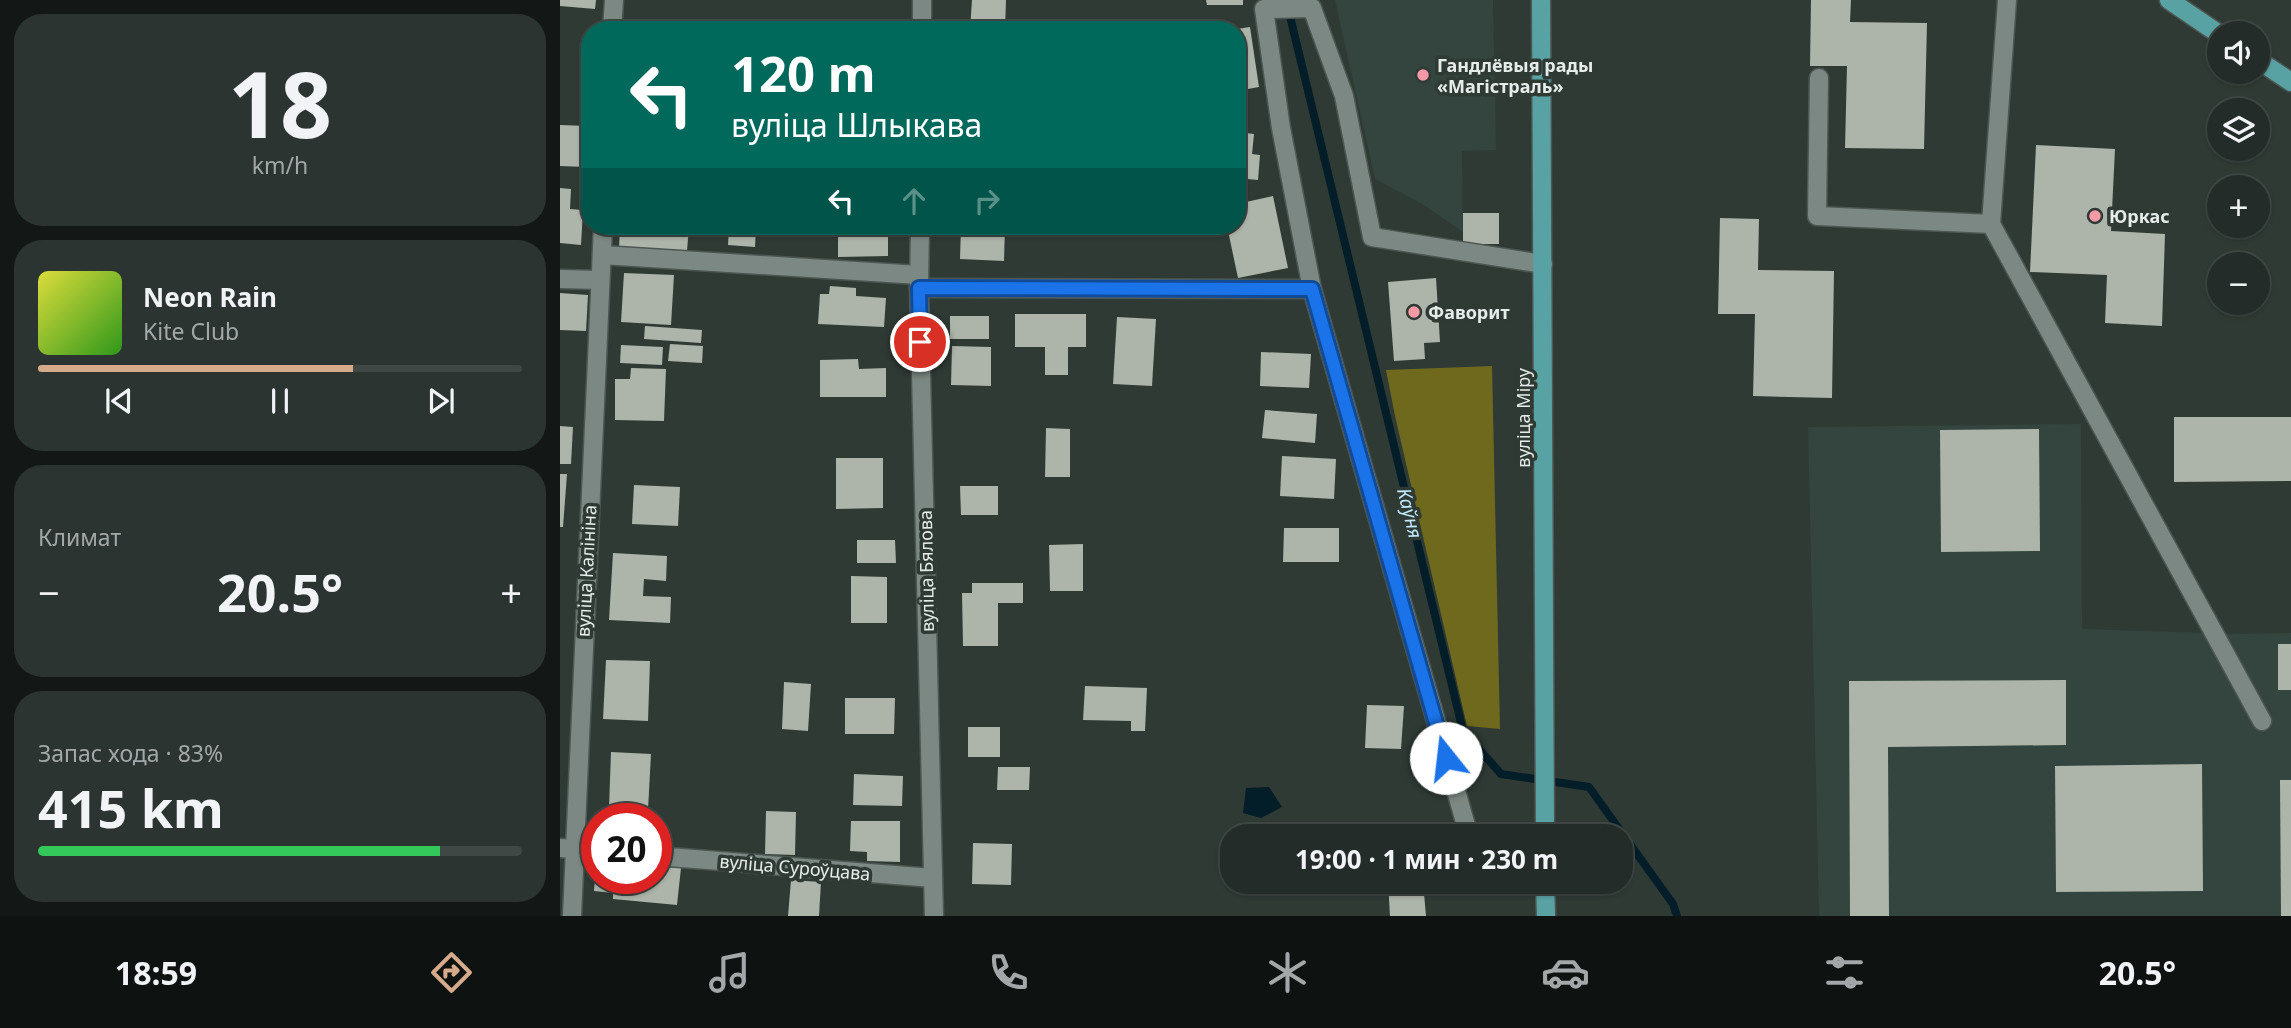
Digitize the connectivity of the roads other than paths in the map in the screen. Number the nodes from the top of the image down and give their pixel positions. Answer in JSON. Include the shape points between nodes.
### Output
{"nodes":[{"id":1,"x":614,"y":0,"type":"edge"},
{"id":2,"x":922,"y":0,"type":"edge"},
{"id":3,"x":1541,"y":0,"type":"edge"},
{"id":4,"x":2007,"y":0,"type":"edge"},
{"id":5,"x":2169,"y":0,"type":"edge"},
{"id":6,"x":613,"y":21,"type":"edge"},
{"id":7,"x":922,"y":21,"type":"edge"},
{"id":8,"x":2207,"y":26,"type":"edge"},
{"id":9,"x":2270,"y":68,"type":"edge"},
{"id":10,"x":1819,"y":78,"type":"dead end"},
{"id":11,"x":2291,"y":82,"type":"edge"},
{"id":12,"x":1991,"y":224,"type":"junction"},
{"id":13,"x":603,"y":235,"type":"edge"},
{"id":14,"x":920,"y":235,"type":"edge"},
{"id":15,"x":602,"y":255,"type":"junction"},
{"id":16,"x":1543,"y":264,"type":"junction"},
{"id":17,"x":560,"y":279,"type":"edge"},
{"id":18,"x":600,"y":280,"type":"junction"},
{"id":19,"x":919,"y":281,"type":"junction"},
{"id":20,"x":1312,"y":289,"type":"junction"},
{"id":21,"x":2262,"y":721,"type":"dead end"},
{"id":22,"x":1466,"y":824,"type":"edge"},
{"id":23,"x":1545,"y":824,"type":"edge"},
{"id":24,"x":567,"y":849,"type":"edge"},
{"id":25,"x":672,"y":857,"type":"edge"},
{"id":26,"x":933,"y":878,"type":"junction"},
{"id":27,"x":1545,"y":894,"type":"edge"},
{"id":28,"x":572,"y":916,"type":"edge"},
{"id":29,"x":934,"y":916,"type":"edge"},
{"id":30,"x":1546,"y":916,"type":"edge"}],
"edges":[{"from":1,"to":6,"type":"street"},
{"from":2,"to":7,"type":"street"},
{"from":3,"to":16,"type":"main road","name":"вуліца Міру"},
{"from":4,"to":12,"type":"street"},
{"from":5,"to":8,"type":"main road"},
{"from":9,"to":11,"type":"main road"},
{"from":10,"to":12,"type":"street","via":[[1817,216]]},
{"from":12,"to":21,"type":"street"},
{"from":13,"to":15,"type":"street","name":"вуліца Калініна"},
{"from":14,"to":19,"type":"street","name":"вуліца Бялова"},
{"from":15,"to":18,"type":"street","name":"вуліца Калініна"},
{"from":15,"to":19,"type":"street"},
{"from":16,"to":20,"type":"street","via":[[1372,237],[1345,96],[1312,8],[1264,9]]},
{"from":16,"to":23,"type":"main road","name":"вуліца Міру"},
{"from":17,"to":18,"type":"street"},
{"from":18,"to":24,"type":"street","name":"вуліца Калініна"},
{"from":19,"to":20,"type":"street"},
{"from":19,"to":26,"type":"street","name":"вуліца Бялова"},
{"from":20,"to":22,"type":"street"},
{"from":24,"to":28,"type":"street","name":"вуліца Калініна"},
{"from":25,"to":26,"type":"street","name":"вуліца Суроўцава"},
{"from":26,"to":29,"type":"street","name":"вуліца Бялова"},
{"from":27,"to":30,"type":"main road"}]}
